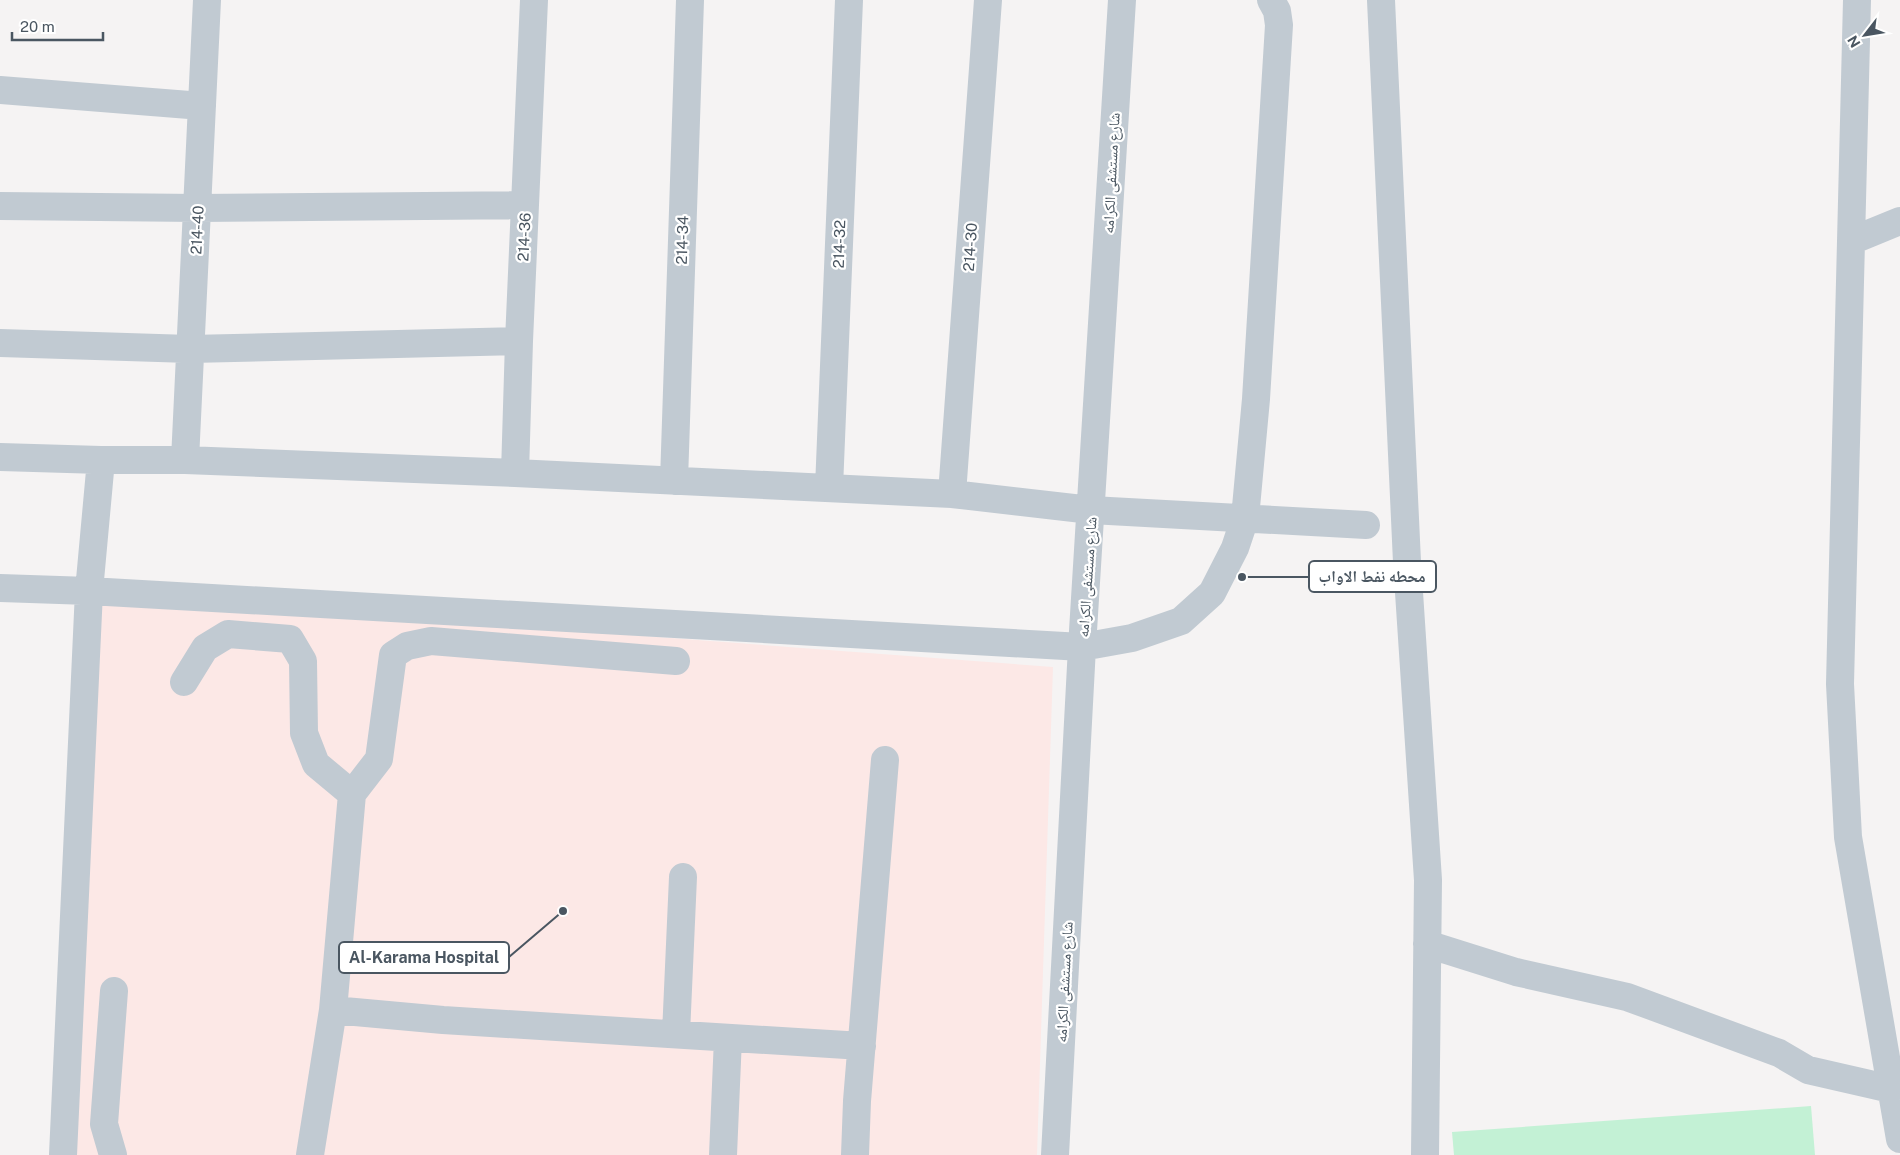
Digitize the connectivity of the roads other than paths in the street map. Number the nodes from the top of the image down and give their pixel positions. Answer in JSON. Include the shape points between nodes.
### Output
{"nodes":[{"id":1,"x":207,"y":0,"type":"edge"},
{"id":2,"x":534,"y":0,"type":"edge"},
{"id":3,"x":690,"y":0,"type":"edge"},
{"id":4,"x":849,"y":0,"type":"edge"},
{"id":5,"x":988,"y":0,"type":"edge"},
{"id":6,"x":1122,"y":0,"type":"edge"},
{"id":7,"x":1271,"y":0,"type":"edge"},
{"id":8,"x":1381,"y":0,"type":"edge"},
{"id":9,"x":1857,"y":0,"type":"edge"},
{"id":10,"x":0,"y":90,"type":"edge"},
{"id":11,"x":202,"y":106,"type":"junction"},
{"id":12,"x":525,"y":205,"type":"junction"},
{"id":13,"x":0,"y":206,"type":"edge"},
{"id":14,"x":198,"y":208,"type":"junction"},
{"id":15,"x":1900,"y":221,"type":"edge"},
{"id":16,"x":1851,"y":241,"type":"junction"},
{"id":17,"x":519,"y":341,"type":"junction"},
{"id":18,"x":0,"y":343,"type":"edge"},
{"id":19,"x":190,"y":349,"type":"junction"},
{"id":20,"x":0,"y":457,"type":"edge"},
{"id":21,"x":100,"y":460,"type":"junction"},
{"id":22,"x":186,"y":460,"type":"junction"},
{"id":23,"x":515,"y":473,"type":"junction"},
{"id":24,"x":674,"y":481,"type":"junction"},
{"id":25,"x":829,"y":488,"type":"junction"},
{"id":26,"x":952,"y":494,"type":"junction"},
{"id":27,"x":1091,"y":510,"type":"junction"},
{"id":28,"x":1245,"y":518,"type":"junction"},
{"id":29,"x":1366,"y":525,"type":"dead end"},
{"id":30,"x":0,"y":588,"type":"edge"},
{"id":31,"x":89,"y":591,"type":"junction"},
{"id":32,"x":1082,"y":647,"type":"junction"},
{"id":33,"x":676,"y":662,"type":"dead end"},
{"id":34,"x":184,"y":682,"type":"dead end"},
{"id":35,"x":885,"y":760,"type":"dead end"},
{"id":36,"x":352,"y":794,"type":"junction"},
{"id":37,"x":683,"y":876,"type":"dead end"},
{"id":38,"x":1428,"y":944,"type":"junction"},
{"id":39,"x":114,"y":991,"type":"dead end"},
{"id":40,"x":333,"y":1010,"type":"junction"},
{"id":41,"x":676,"y":1034,"type":"junction"},
{"id":42,"x":728,"y":1038,"type":"junction"},
{"id":43,"x":862,"y":1046,"type":"junction"},
{"id":44,"x":1891,"y":1090,"type":"junction"},
{"id":45,"x":1900,"y":1139,"type":"edge"},
{"id":46,"x":63,"y":1155,"type":"edge"},
{"id":47,"x":113,"y":1155,"type":"edge"},
{"id":48,"x":310,"y":1155,"type":"edge"},
{"id":49,"x":723,"y":1155,"type":"edge"},
{"id":50,"x":855,"y":1155,"type":"edge"},
{"id":51,"x":1055,"y":1155,"type":"edge"},
{"id":52,"x":1425,"y":1155,"type":"edge"}],
"edges":[{"from":1,"to":11,"type":"street","name":"214-40"},
{"from":2,"to":12,"type":"street","name":"214-36"},
{"from":3,"to":24,"type":"street","name":"214-34"},
{"from":4,"to":25,"type":"street","name":"214-32"},
{"from":5,"to":26,"type":"street","name":"214-30"},
{"from":6,"to":27,"type":"street","name":"شارع مستشفى الكرامه"},
{"from":7,"to":28,"type":"street","via":[[1279,25],[1256,399]]},
{"from":8,"to":38,"type":"street","via":[[1407,562],[1428,880]]},
{"from":9,"to":16,"type":"street"},
{"from":10,"to":11,"type":"street"},
{"from":11,"to":14,"type":"street","name":"214-40"},
{"from":12,"to":14,"type":"street"},
{"from":12,"to":17,"type":"street","name":"214-36"},
{"from":13,"to":14,"type":"street"},
{"from":14,"to":19,"type":"street","name":"214-40"},
{"from":15,"to":16,"type":"street"},
{"from":16,"to":44,"type":"street","via":[[1840,684],[1848,837]]},
{"from":17,"to":19,"type":"street"},
{"from":17,"to":23,"type":"street","name":"214-36"},
{"from":18,"to":19,"type":"street"},
{"from":19,"to":22,"type":"street","name":"214-40"},
{"from":20,"to":21,"type":"street"},
{"from":21,"to":22,"type":"street"},
{"from":21,"to":31,"type":"street"},
{"from":22,"to":23,"type":"street"},
{"from":23,"to":24,"type":"street"},
{"from":24,"to":25,"type":"street"},
{"from":25,"to":26,"type":"street"},
{"from":26,"to":27,"type":"street"},
{"from":27,"to":28,"type":"street"},
{"from":27,"to":32,"type":"street","name":"شارع مستشفى الكرامه"},
{"from":28,"to":29,"type":"street"},
{"from":28,"to":32,"type":"street","via":[[1235,548],[1212,593],[1181,621],[1132,638]]},
{"from":30,"to":31,"type":"street"},
{"from":31,"to":32,"type":"street"},
{"from":31,"to":46,"type":"street"},
{"from":32,"to":51,"type":"street","name":"شارع مستشفى الكرامه"},
{"from":33,"to":36,"type":"street","via":[[431,641],[407,646],[393,655],[380,759]]},
{"from":34,"to":36,"type":"street","via":[[205,648],[228,634],[290,638],[303,661],[304,733],[316,764]]},
{"from":35,"to":43,"type":"street"},
{"from":36,"to":40,"type":"street"},
{"from":37,"to":41,"type":"street"},
{"from":38,"to":44,"type":"street","via":[[1516,972],[1627,997],[1780,1053],[1808,1070]]},
{"from":38,"to":52,"type":"street"},
{"from":39,"to":47,"type":"street","via":[[104,1124]]},
{"from":40,"to":41,"type":"street"},
{"from":40,"to":48,"type":"street"},
{"from":41,"to":42,"type":"street"},
{"from":42,"to":43,"type":"street"},
{"from":42,"to":49,"type":"street"},
{"from":43,"to":50,"type":"street"},
{"from":44,"to":45,"type":"street"}]}
